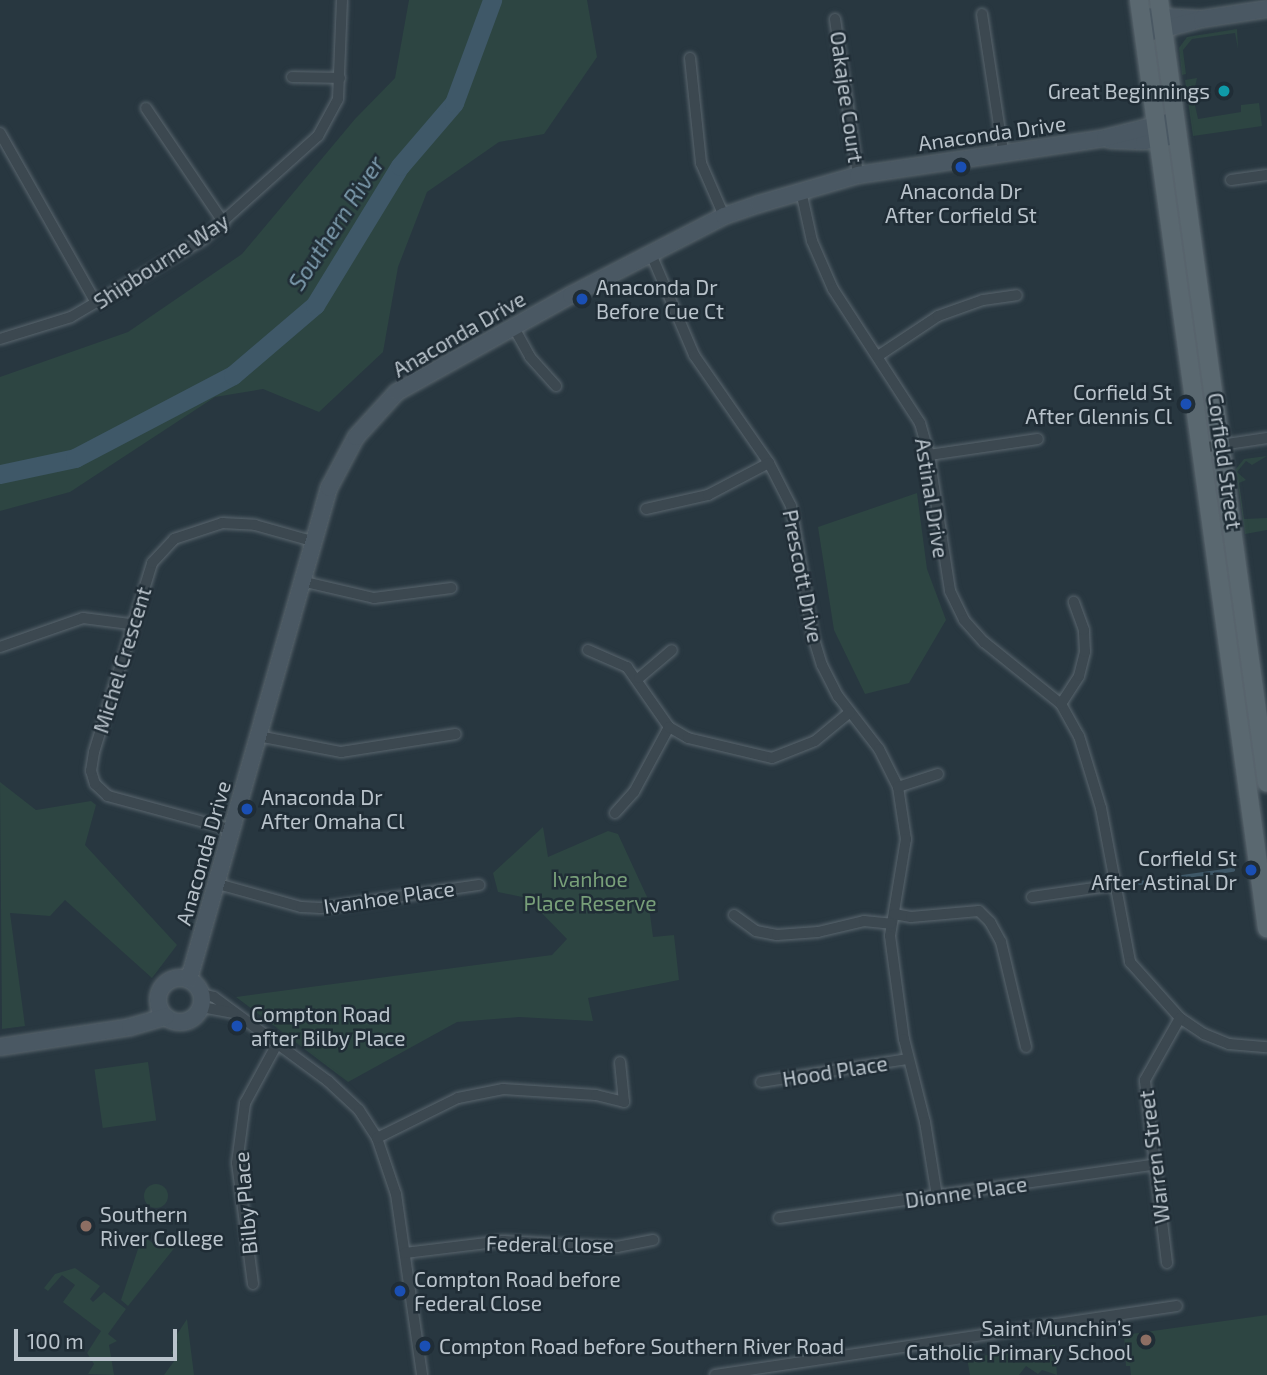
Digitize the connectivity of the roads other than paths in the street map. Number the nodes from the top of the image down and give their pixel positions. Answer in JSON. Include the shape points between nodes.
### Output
{"nodes":[{"id":1,"x":342,"y":0,"type":"edge"},
{"id":2,"x":1159,"y":7,"type":"edge"},
{"id":3,"x":1140,"y":8,"type":"edge"},
{"id":4,"x":1267,"y":9,"type":"edge"},
{"id":5,"x":982,"y":14,"type":"dead end"},
{"id":6,"x":835,"y":19,"type":"dead end"},
{"id":7,"x":1202,"y":19,"type":"junction"},
{"id":8,"x":1163,"y":32,"type":"junction"},
{"id":9,"x":1144,"y":34,"type":"junction"},
{"id":10,"x":690,"y":58,"type":"dead end"},
{"id":11,"x":292,"y":76,"type":"dead end"},
{"id":12,"x":340,"y":78,"type":"junction"},
{"id":13,"x":146,"y":108,"type":"dead end"},
{"id":14,"x":1166,"y":130,"type":"junction"},
{"id":15,"x":0,"y":133,"type":"edge"},
{"id":16,"x":1003,"y":152,"type":"junction"},
{"id":17,"x":858,"y":175,"type":"junction"},
{"id":18,"x":1267,"y":175,"type":"edge"},
{"id":19,"x":1231,"y":180,"type":"dead end"},
{"id":20,"x":801,"y":191,"type":"junction"},
{"id":21,"x":724,"y":216,"type":"junction"},
{"id":22,"x":224,"y":223,"type":"junction"},
{"id":23,"x":651,"y":254,"type":"junction"},
{"id":24,"x":1017,"y":295,"type":"dead end"},
{"id":25,"x":96,"y":303,"type":"junction"},
{"id":26,"x":513,"y":326,"type":"junction"},
{"id":27,"x":0,"y":340,"type":"edge"},
{"id":28,"x":878,"y":356,"type":"junction"},
{"id":29,"x":556,"y":386,"type":"dead end"},
{"id":30,"x":1267,"y":438,"type":"edge"},
{"id":31,"x":1038,"y":439,"type":"dead end"},
{"id":32,"x":1220,"y":446,"type":"junction"},
{"id":33,"x":1200,"y":449,"type":"junction"},
{"id":34,"x":929,"y":455,"type":"junction"},
{"id":35,"x":769,"y":463,"type":"junction"},
{"id":36,"x":646,"y":509,"type":"dead end"},
{"id":37,"x":312,"y":541,"type":"junction"},
{"id":38,"x":301,"y":581,"type":"junction"},
{"id":39,"x":451,"y":588,"type":"dead end"},
{"id":40,"x":1074,"y":602,"type":"dead end"},
{"id":41,"x":130,"y":624,"type":"junction"},
{"id":42,"x":0,"y":647,"type":"edge"},
{"id":43,"x":588,"y":650,"type":"dead end"},
{"id":44,"x":672,"y":650,"type":"dead end"},
{"id":45,"x":639,"y":678,"type":"junction"},
{"id":46,"x":1061,"y":704,"type":"junction"},
{"id":47,"x":850,"y":712,"type":"junction"},
{"id":48,"x":669,"y":727,"type":"junction"},
{"id":49,"x":456,"y":734,"type":"dead end"},
{"id":50,"x":258,"y":736,"type":"junction"},
{"id":51,"x":938,"y":774,"type":"dead end"},
{"id":52,"x":1267,"y":783,"type":"edge"},
{"id":53,"x":898,"y":787,"type":"junction"},
{"id":54,"x":615,"y":813,"type":"dead end"},
{"id":55,"x":233,"y":830,"type":"junction"},
{"id":56,"x":218,"y":884,"type":"junction"},
{"id":57,"x":479,"y":885,"type":"dead end"},
{"id":58,"x":1115,"y":885,"type":"junction"},
{"id":59,"x":1032,"y":897,"type":"dead end"},
{"id":60,"x":734,"y":915,"type":"dead end"},
{"id":61,"x":892,"y":919,"type":"junction"},
{"id":62,"x":1267,"y":928,"type":"edge"},
{"id":63,"x":181,"y":979,"type":"junction"},
{"id":64,"x":202,"y":1001,"type":"junction"},
{"id":65,"x":162,"y":1012,"type":"junction"},
{"id":66,"x":1180,"y":1018,"type":"junction"},
{"id":67,"x":276,"y":1046,"type":"junction"},
{"id":68,"x":0,"y":1047,"type":"edge"},
{"id":69,"x":1026,"y":1047,"type":"dead end"},
{"id":70,"x":1267,"y":1047,"type":"edge"},
{"id":71,"x":908,"y":1059,"type":"junction"},
{"id":72,"x":620,"y":1062,"type":"dead end"},
{"id":73,"x":761,"y":1082,"type":"dead end"},
{"id":74,"x":377,"y":1138,"type":"junction"},
{"id":75,"x":1153,"y":1165,"type":"junction"},
{"id":76,"x":937,"y":1196,"type":"junction"},
{"id":77,"x":779,"y":1218,"type":"dead end"},
{"id":78,"x":653,"y":1240,"type":"dead end"},
{"id":79,"x":405,"y":1253,"type":"junction"},
{"id":80,"x":1167,"y":1264,"type":"dead end"},
{"id":81,"x":253,"y":1284,"type":"dead end"},
{"id":82,"x":1177,"y":1306,"type":"dead end"},
{"id":83,"x":422,"y":1375,"type":"edge"},
{"id":84,"x":721,"y":1375,"type":"edge"}],
"edges":[{"from":1,"to":12,"type":"street","name":"Shipbourne Way"},
{"from":2,"to":3,"type":"main road"},
{"from":2,"to":7,"type":"main road"},
{"from":2,"to":8,"type":"main road","name":"Corfield Street"},
{"from":3,"to":9,"type":"main road","name":"Corfield Street"},
{"from":4,"to":7,"type":"main road"},
{"from":5,"to":16,"type":"street"},
{"from":6,"to":17,"type":"street","name":"Oakajee Court"},
{"from":7,"to":8,"type":"main road"},
{"from":8,"to":9,"type":"main road"},
{"from":8,"to":14,"type":"main road","name":"Corfield Street"},
{"from":9,"to":14,"type":"main road","name":"Corfield Street"},
{"from":10,"to":21,"type":"street","via":[[701,163]]},
{"from":11,"to":12,"type":"street"},
{"from":12,"to":22,"type":"street","name":"Shipbourne Way","via":[[331,119]]},
{"from":13,"to":22,"type":"street"},
{"from":14,"to":16,"type":"main road","name":"Anaconda Drive"},
{"from":14,"to":32,"type":"main road","name":"Corfield Street"},
{"from":14,"to":33,"type":"main road","name":"Corfield Street"},
{"from":15,"to":25,"type":"street"},
{"from":16,"to":17,"type":"main road","name":"Anaconda Drive"},
{"from":17,"to":20,"type":"main road","name":"Anaconda Drive"},
{"from":18,"to":19,"type":"street"},
{"from":20,"to":21,"type":"main road","name":"Anaconda Drive"},
{"from":20,"to":28,"type":"street","name":"Astinal Drive","via":[[813,241],[833,289]]},
{"from":21,"to":23,"type":"main road","name":"Anaconda Drive"},
{"from":22,"to":25,"type":"street","name":"Shipbourne Way"},
{"from":23,"to":26,"type":"main road","name":"Anaconda Drive"},
{"from":23,"to":35,"type":"street","name":"Prescott Drive","via":[[694,355]]},
{"from":24,"to":28,"type":"street","via":[[983,300],[937,316]]},
{"from":25,"to":27,"type":"street","name":"Shipbourne Way","via":[[71,317]]},
{"from":26,"to":29,"type":"street","via":[[530,358]]},
{"from":26,"to":37,"type":"main road","name":"Anaconda Drive","via":[[416,379],[369,420],[336,470]]},
{"from":28,"to":34,"type":"street","name":"Astinal Drive","via":[[904,393]]},
{"from":30,"to":32,"type":"street"},
{"from":31,"to":34,"type":"street"},
{"from":32,"to":33,"type":"street"},
{"from":32,"to":52,"type":"main road","name":"Corfield Street"},
{"from":33,"to":62,"type":"main road","name":"Corfield Street"},
{"from":34,"to":46,"type":"street","name":"Astinal Drive","via":[[942,564],[964,620],[1010,666]]},
{"from":35,"to":36,"type":"street","via":[[708,495]]},
{"from":35,"to":47,"type":"street","name":"Prescott Drive","via":[[791,506],[800,540],[819,655]]},
{"from":37,"to":38,"type":"main road","name":"Anaconda Drive"},
{"from":37,"to":41,"type":"street","name":"Michel Crescent","via":[[255,525],[222,523],[174,539],[152,563]]},
{"from":38,"to":39,"type":"street","via":[[374,598]]},
{"from":38,"to":50,"type":"main road","name":"Anaconda Drive"},
{"from":40,"to":46,"type":"street","via":[[1084,631],[1085,652],[1079,676]]},
{"from":41,"to":42,"type":"street","via":[[83,618]]},
{"from":41,"to":55,"type":"street","name":"Michel Crescent","via":[[93,752],[95,785],[108,796]]},
{"from":43,"to":45,"type":"street","via":[[614,659]]},
{"from":44,"to":45,"type":"street"},
{"from":45,"to":48,"type":"street"},
{"from":46,"to":58,"type":"street","name":"Astinal Drive","via":[[1080,736],[1101,808]]},
{"from":47,"to":48,"type":"street","via":[[815,741],[772,758],[688,737]]},
{"from":47,"to":53,"type":"street","name":"Prescott Drive","via":[[879,749]]},
{"from":48,"to":54,"type":"street","via":[[634,792]]},
{"from":49,"to":50,"type":"street","via":[[341,752]]},
{"from":50,"to":55,"type":"main road","name":"Anaconda Drive"},
{"from":51,"to":53,"type":"street"},
{"from":53,"to":61,"type":"street","name":"Prescott Drive","via":[[906,839]]},
{"from":55,"to":56,"type":"main road","name":"Anaconda Drive"},
{"from":56,"to":57,"type":"street","name":"Ivanhoe Place","via":[[301,907],[321,908]]},
{"from":56,"to":63,"type":"main road","name":"Anaconda Drive"},
{"from":58,"to":59,"type":"street"},
{"from":58,"to":66,"type":"street","name":"Astinal Drive","via":[[1130,962]]},
{"from":60,"to":61,"type":"street","via":[[756,931],[777,935]]},
{"from":61,"to":69,"type":"street","via":[[979,911],[1001,942]]},
{"from":61,"to":71,"type":"street","name":"Prescott Drive"},
{"from":63,"to":64,"type":"main road"},
{"from":63,"to":65,"type":"main road","name":"Anaconda Drive","via":[[159,993]]},
{"from":64,"to":65,"type":"main road","via":[[186,1022]]},
{"from":64,"to":67,"type":"street","via":[[214,997]]},
{"from":65,"to":68,"type":"main road","via":[[130,1027]]},
{"from":66,"to":70,"type":"street","name":"Astinal Drive","via":[[1229,1044]]},
{"from":66,"to":75,"type":"street","name":"Warren Street","via":[[1144,1080]]},
{"from":67,"to":74,"type":"street","via":[[344,1094]]},
{"from":67,"to":81,"type":"street","name":"Bilby Place","via":[[245,1103],[237,1163]]},
{"from":71,"to":73,"type":"street","name":"Hood Place"},
{"from":71,"to":76,"type":"street","name":"Prescott Drive","via":[[925,1122]]},
{"from":72,"to":74,"type":"street","via":[[624,1102],[596,1095],[503,1089],[458,1098]]},
{"from":74,"to":79,"type":"street","via":[[394,1185]]},
{"from":75,"to":76,"type":"street","name":"Dionne Place"},
{"from":75,"to":80,"type":"street","name":"Warren Street"},
{"from":76,"to":77,"type":"street","name":"Dionne Place"},
{"from":78,"to":79,"type":"street","name":"Federal Close","via":[[617,1247],[503,1241]]},
{"from":79,"to":83,"type":"street"},
{"from":82,"to":84,"type":"street"}]}
